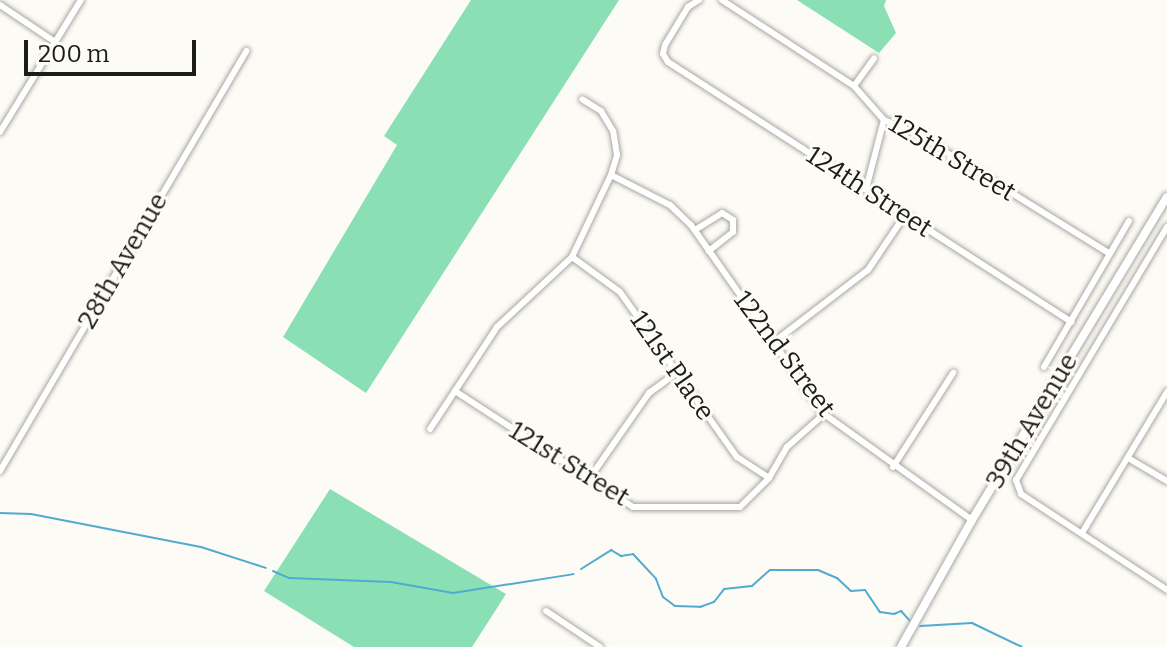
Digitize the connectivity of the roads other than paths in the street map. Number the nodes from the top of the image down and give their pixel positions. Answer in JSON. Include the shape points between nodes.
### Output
{"nodes":[{"id":1,"x":81,"y":0,"type":"edge"},
{"id":2,"x":699,"y":0,"type":"edge"},
{"id":3,"x":722,"y":0,"type":"edge"},
{"id":4,"x":0,"y":5,"type":"edge"},
{"id":5,"x":55,"y":42,"type":"junction"},
{"id":6,"x":246,"y":51,"type":"dead end"},
{"id":7,"x":874,"y":58,"type":"dead end"},
{"id":8,"x":854,"y":86,"type":"junction"},
{"id":9,"x":582,"y":99,"type":"dead end"},
{"id":10,"x":884,"y":120,"type":"junction"},
{"id":11,"x":0,"y":132,"type":"edge"},
{"id":12,"x":611,"y":175,"type":"junction"},
{"id":13,"x":866,"y":189,"type":"junction"},
{"id":14,"x":1167,"y":197,"type":"edge"},
{"id":15,"x":905,"y":215,"type":"junction"},
{"id":16,"x":1129,"y":221,"type":"dead end"},
{"id":17,"x":1167,"y":227,"type":"edge"},
{"id":18,"x":695,"y":230,"type":"junction"},
{"id":19,"x":709,"y":251,"type":"junction"},
{"id":20,"x":1110,"y":254,"type":"junction"},
{"id":21,"x":572,"y":257,"type":"junction"},
{"id":22,"x":1098,"y":275,"type":"junction"},
{"id":23,"x":1113,"y":286,"type":"junction"},
{"id":24,"x":1071,"y":322,"type":"junction"},
{"id":25,"x":774,"y":342,"type":"junction"},
{"id":26,"x":1044,"y":367,"type":"dead end"},
{"id":27,"x":677,"y":373,"type":"junction"},
{"id":28,"x":953,"y":373,"type":"dead end"},
{"id":29,"x":1055,"y":383,"type":"junction"},
{"id":30,"x":455,"y":391,"type":"junction"},
{"id":31,"x":1069,"y":391,"type":"junction"},
{"id":32,"x":1167,"y":392,"type":"edge"},
{"id":33,"x":824,"y":414,"type":"junction"},
{"id":34,"x":430,"y":429,"type":"dead end"},
{"id":35,"x":1128,"y":458,"type":"junction"},
{"id":36,"x":893,"y":467,"type":"junction"},
{"id":37,"x":0,"y":471,"type":"edge"},
{"id":38,"x":769,"y":478,"type":"junction"},
{"id":39,"x":589,"y":479,"type":"junction"},
{"id":40,"x":1167,"y":481,"type":"edge"},
{"id":41,"x":972,"y":520,"type":"junction"},
{"id":42,"x":1082,"y":533,"type":"junction"},
{"id":43,"x":1167,"y":590,"type":"edge"},
{"id":44,"x":546,"y":611,"type":"dead end"},
{"id":45,"x":600,"y":647,"type":"edge"},
{"id":46,"x":901,"y":647,"type":"edge"}],
"edges":[{"from":1,"to":5,"type":"street"},
{"from":2,"to":13,"type":"street","name":"124th Street","via":[[688,7],[665,45],[668,62]]},
{"from":3,"to":8,"type":"street","name":"125th Street"},
{"from":4,"to":5,"type":"street"},
{"from":5,"to":11,"type":"street"},
{"from":6,"to":37,"type":"street","name":"28th Avenue"},
{"from":7,"to":8,"type":"street"},
{"from":8,"to":10,"type":"street","name":"125th Street"},
{"from":9,"to":12,"type":"street","via":[[601,111],[613,131],[617,155]]},
{"from":10,"to":13,"type":"street"},
{"from":10,"to":20,"type":"street","name":"125th Street","via":[[915,133]]},
{"from":12,"to":18,"type":"street","name":"122nd Street","via":[[670,205]]},
{"from":12,"to":21,"type":"street"},
{"from":13,"to":15,"type":"street","name":"124th Street"},
{"from":14,"to":23,"type":"main road","name":"39th Avenue"},
{"from":15,"to":24,"type":"street","name":"124th Street"},
{"from":15,"to":25,"type":"street","via":[[868,270]]},
{"from":16,"to":20,"type":"street","name":"39th Avenue"},
{"from":17,"to":31,"type":"street"},
{"from":18,"to":19,"type":"street","name":"122nd Street"},
{"from":18,"to":19,"type":"street","via":[[722,213],[733,220],[733,232]]},
{"from":19,"to":25,"type":"street","name":"122nd Street"},
{"from":20,"to":22,"type":"street","name":"39th Avenue"},
{"from":21,"to":27,"type":"street","name":"121st Place","via":[[620,292]]},
{"from":21,"to":30,"type":"street","via":[[497,327]]},
{"from":22,"to":23,"type":"street"},
{"from":22,"to":24,"type":"street","name":"39th Avenue"},
{"from":23,"to":29,"type":"main road","name":"39th Avenue"},
{"from":24,"to":26,"type":"street","name":"39th Avenue"},
{"from":25,"to":33,"type":"street","name":"122nd Street"},
{"from":27,"to":38,"type":"street","name":"121st Place","via":[[737,457]]},
{"from":27,"to":39,"type":"street","via":[[649,393]]},
{"from":28,"to":36,"type":"street"},
{"from":29,"to":31,"type":"street"},
{"from":29,"to":41,"type":"main road","name":"39th Avenue"},
{"from":30,"to":34,"type":"street"},
{"from":30,"to":39,"type":"street","name":"121st Street"},
{"from":31,"to":42,"type":"street","via":[[1016,480],[1021,494]]},
{"from":32,"to":35,"type":"street"},
{"from":33,"to":36,"type":"street","name":"122nd Street"},
{"from":33,"to":38,"type":"street","via":[[787,447]]},
{"from":35,"to":40,"type":"street"},
{"from":35,"to":42,"type":"street"},
{"from":36,"to":41,"type":"street","name":"122nd Street"},
{"from":38,"to":39,"type":"street","name":"121st Street","via":[[740,507],[633,507]]},
{"from":41,"to":46,"type":"main road","name":"39th Avenue"},
{"from":42,"to":43,"type":"street"},
{"from":44,"to":45,"type":"street"}]}
